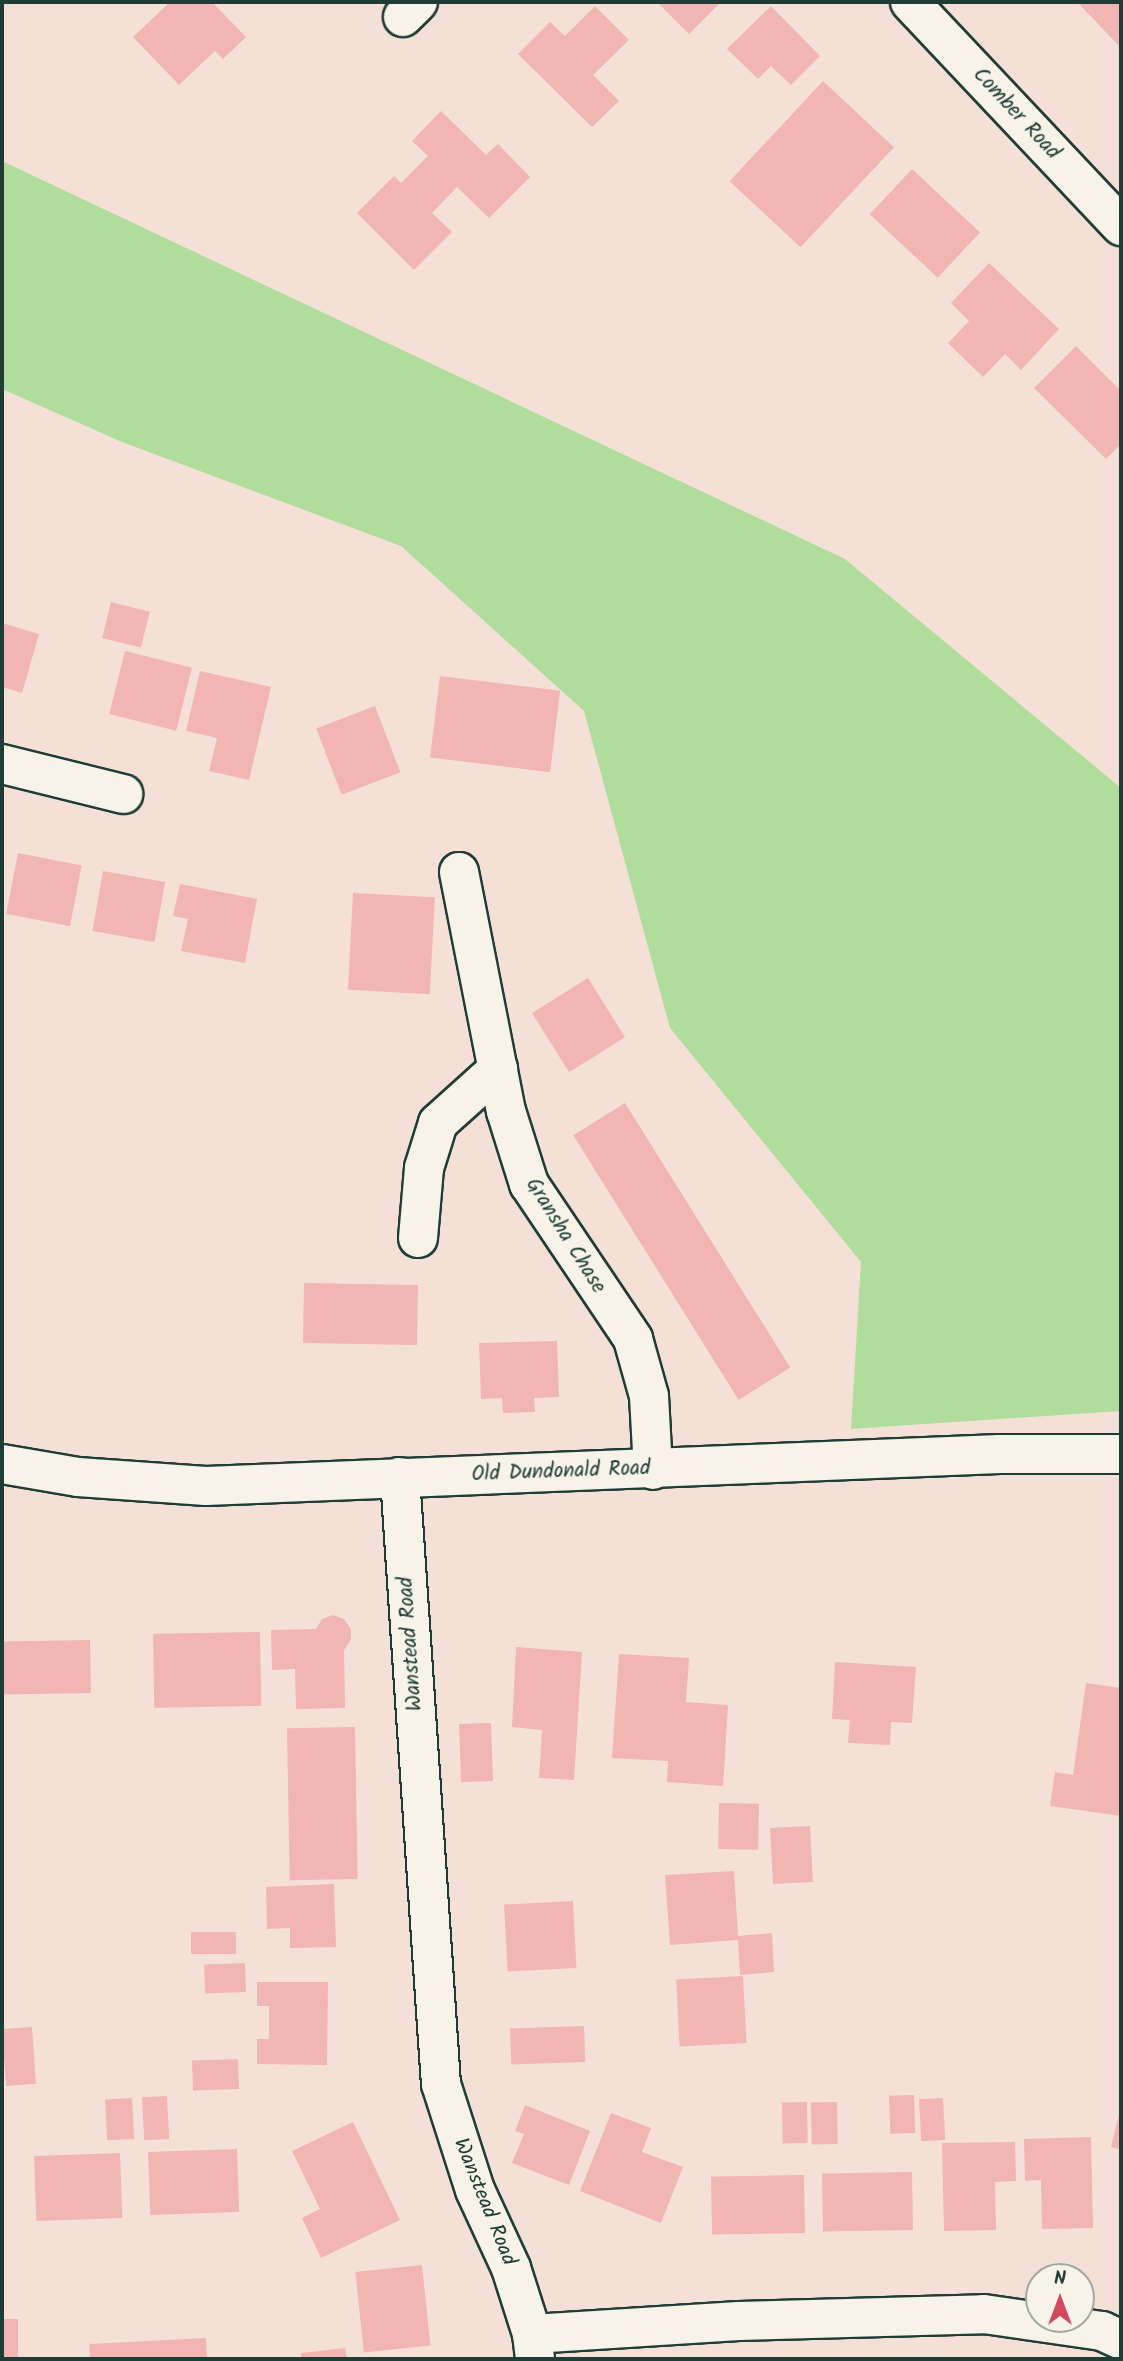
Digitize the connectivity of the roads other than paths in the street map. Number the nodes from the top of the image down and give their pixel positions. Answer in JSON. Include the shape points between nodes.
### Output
{"nodes":[{"id":1,"x":910,"y":2,"type":"edge"},
{"id":2,"x":1121,"y":226,"type":"edge"},
{"id":3,"x":2,"y":764,"type":"edge"},
{"id":4,"x":123,"y":794,"type":"dead end"},
{"id":5,"x":459,"y":872,"type":"dead end"},
{"id":6,"x":498,"y":1069,"type":"junction"},
{"id":7,"x":418,"y":1238,"type":"dead end"},
{"id":8,"x":1121,"y":1454,"type":"edge"},
{"id":9,"x":2,"y":1464,"type":"edge"},
{"id":10,"x":653,"y":1470,"type":"junction"},
{"id":11,"x":400,"y":1477,"type":"junction"},
{"id":12,"x":1121,"y":2340,"type":"edge"},
{"id":13,"x":534,"y":2347,"type":"edge"}],
"edges":[{"from":1,"to":2,"type":"main road","name":"Comber Road"},
{"from":3,"to":4,"type":"main road"},
{"from":5,"to":6,"type":"main road","name":"Gransha Chase"},
{"from":6,"to":7,"type":"main road","via":[[438,1123],[424,1168]]},
{"from":6,"to":10,"type":"main road","name":"Gransha Chase","via":[[529,1184],[632,1339],[649,1396]]},
{"from":8,"to":10,"type":"main road","name":"Old Dundonald Road","via":[[999,1454]]},
{"from":9,"to":11,"type":"main road","name":"Old Dundonald Road","via":[[78,1477],[206,1486]]},
{"from":10,"to":11,"type":"main road","name":"Old Dundonald Road"},
{"from":11,"to":13,"type":"main road","name":"Wanstead Road","via":[[441,2084],[475,2190],[511,2268]]},
{"from":12,"to":13,"type":"main road","name":"Wanstead Road","via":[[1102,2331],[984,2314],[739,2321]]}]}
